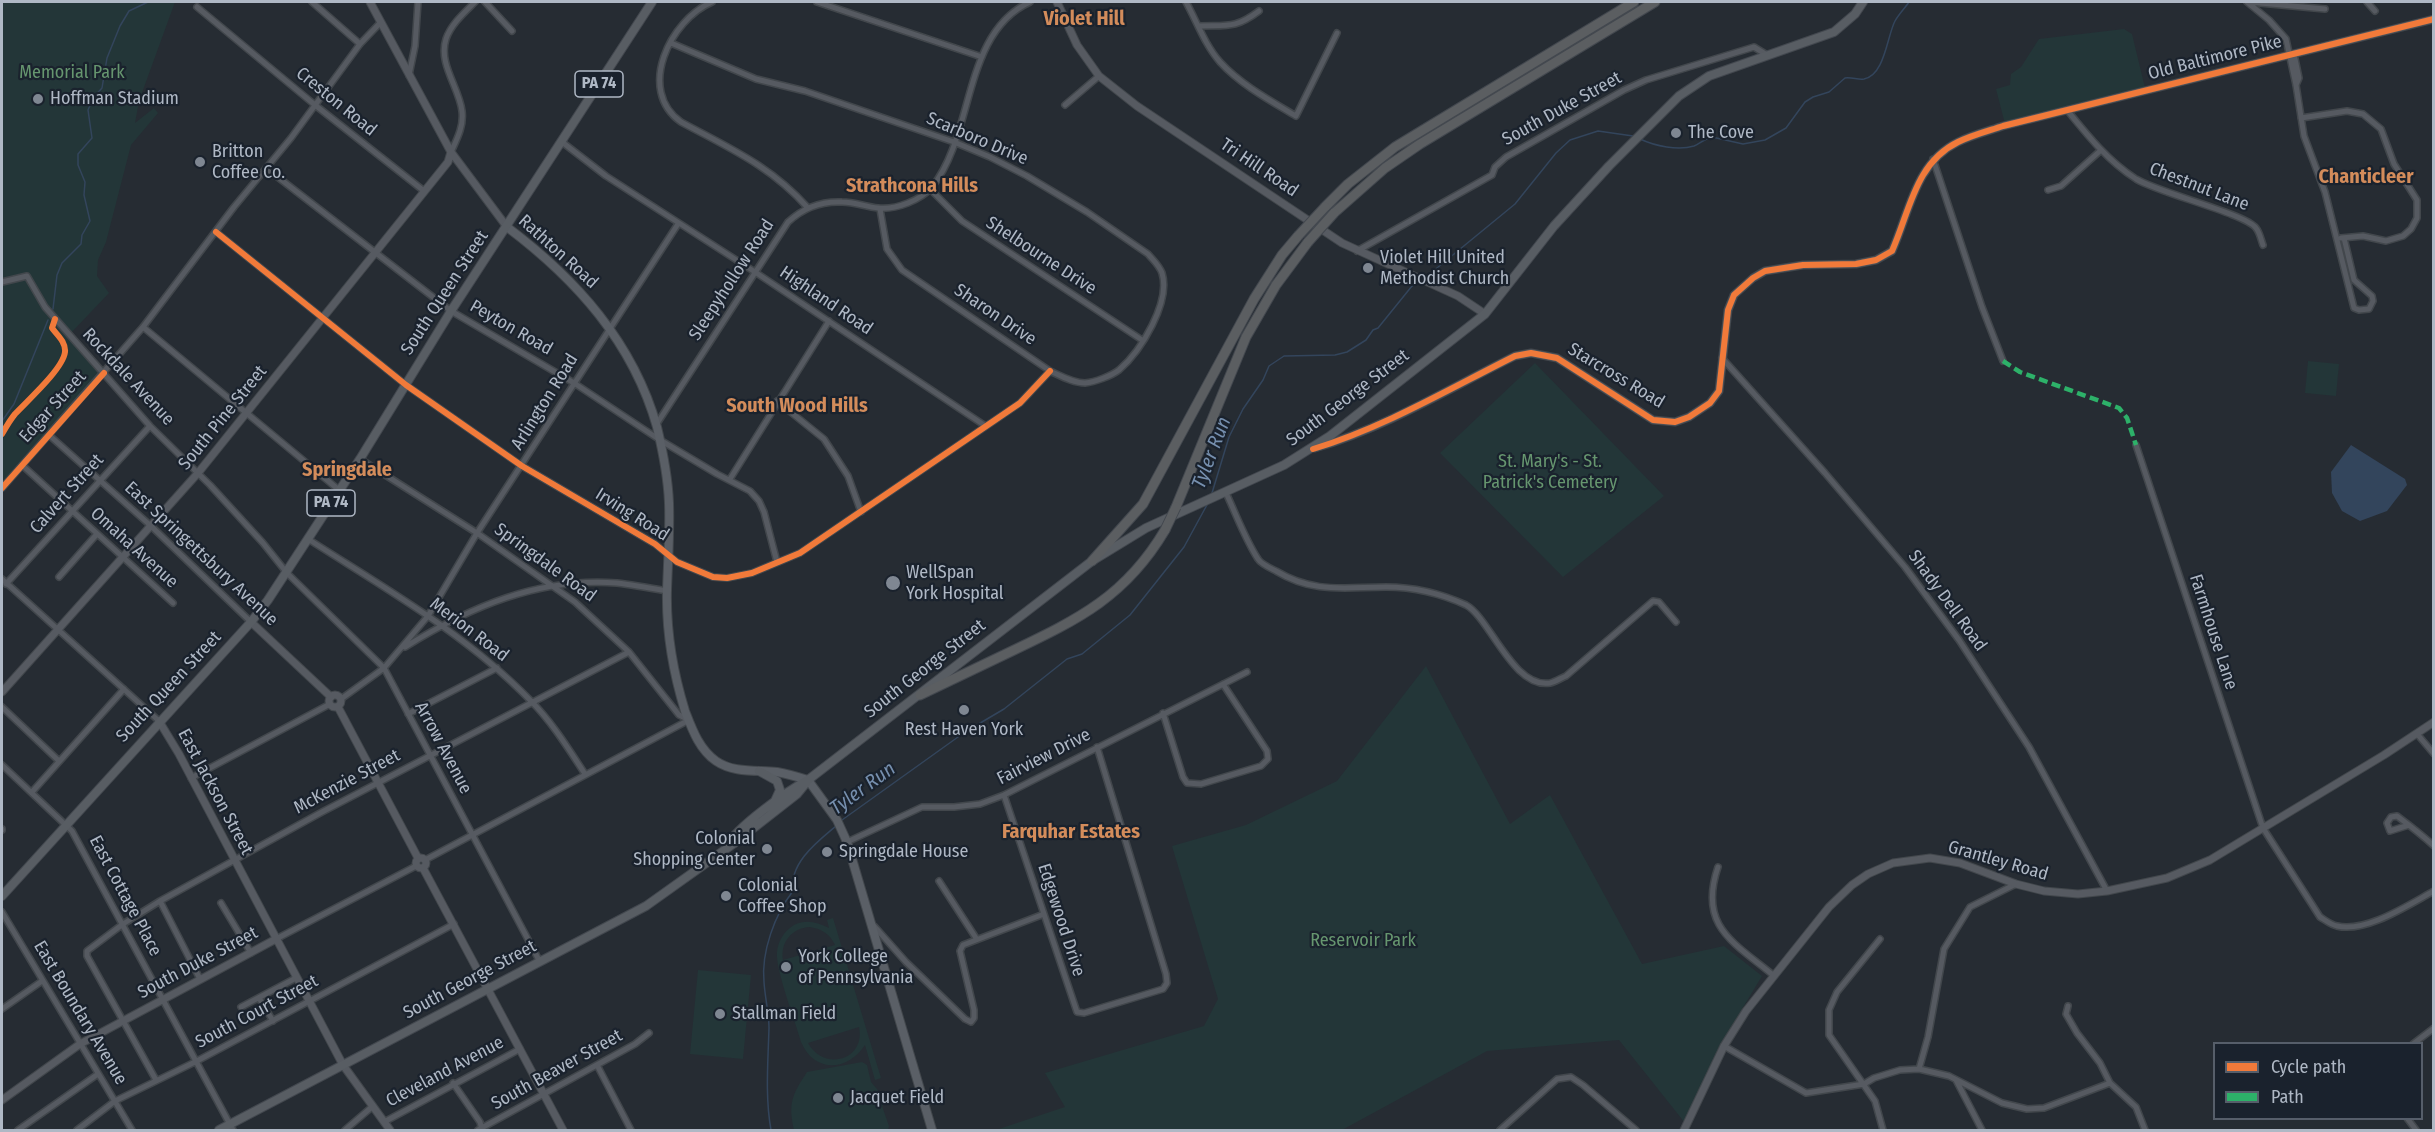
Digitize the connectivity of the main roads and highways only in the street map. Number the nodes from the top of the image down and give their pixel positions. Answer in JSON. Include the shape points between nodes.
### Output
{"nodes":[{"id":1,"x":652,"y":2,"type":"edge"},
{"id":2,"x":1634,"y":2,"type":"edge"},
{"id":3,"x":1655,"y":2,"type":"edge"},
{"id":4,"x":1863,"y":2,"type":"edge"},
{"id":5,"x":507,"y":227,"type":"junction"},
{"id":6,"x":1092,"y":561,"type":"junction"},
{"id":7,"x":920,"y":695,"type":"junction"},
{"id":8,"x":759,"y":771,"type":"junction"},
{"id":9,"x":808,"y":780,"type":"junction"},
{"id":10,"x":775,"y":803,"type":"junction"},
{"id":11,"x":727,"y":846,"type":"junction"},
{"id":12,"x":2,"y":893,"type":"edge"},
{"id":13,"x":231,"y":1128,"type":"edge"},
{"id":14,"x":219,"y":1131,"type":"edge"},
{"id":15,"x":932,"y":1131,"type":"edge"}],
"edges":[{"from":1,"to":5,"type":"main road","name":"South Queen Street","number":"PA 74"},
{"from":2,"to":6,"type":"highway","bridge":true,"via":[[1395,147],[1325,207],[1282,255],[1254,299],[1147,497]]},
{"from":3,"to":7,"type":"highway","bridge":true,"via":[[1420,144],[1334,213],[1276,285],[1246,337],[1176,507],[1141,566],[1094,608]]},
{"from":4,"to":6,"type":"main road","name":"South George Street","via":[[1834,32],[1700,81],[1679,96],[1554,226],[1485,314],[1313,449],[1146,528]]},
{"from":5,"to":8,"type":"main road","name":"Rathton Road","via":[[558,267],[591,302],[627,355],[644,389],[660,440],[669,500],[667,591],[671,652],[688,720],[695,736],[714,759],[735,769]]},
{"from":5,"to":12,"type":"main road","name":"South Queen Street","number":"PA 74","via":[[287,573],[251,622]]},
{"from":6,"to":7,"type":"main road","name":"South George Street"},
{"from":7,"to":9,"type":"main road","name":"South George Street"},
{"from":8,"to":9,"type":"main road","name":"Rathton Road"},
{"from":8,"to":10,"type":"main road","via":[[779,786]]},
{"from":9,"to":10,"type":"main road","name":"South George Street"},
{"from":9,"to":11,"type":"main road","name":"South George Street","via":[[797,794]]},
{"from":9,"to":15,"type":"main road","via":[[847,842]]},
{"from":10,"to":11,"type":"main road","name":"South George Street","via":[[742,828]]},
{"from":11,"to":13,"type":"main road","name":"South George Street","via":[[646,906]]},
{"from":13,"to":14,"type":"main road","name":"South George Street"}]}
